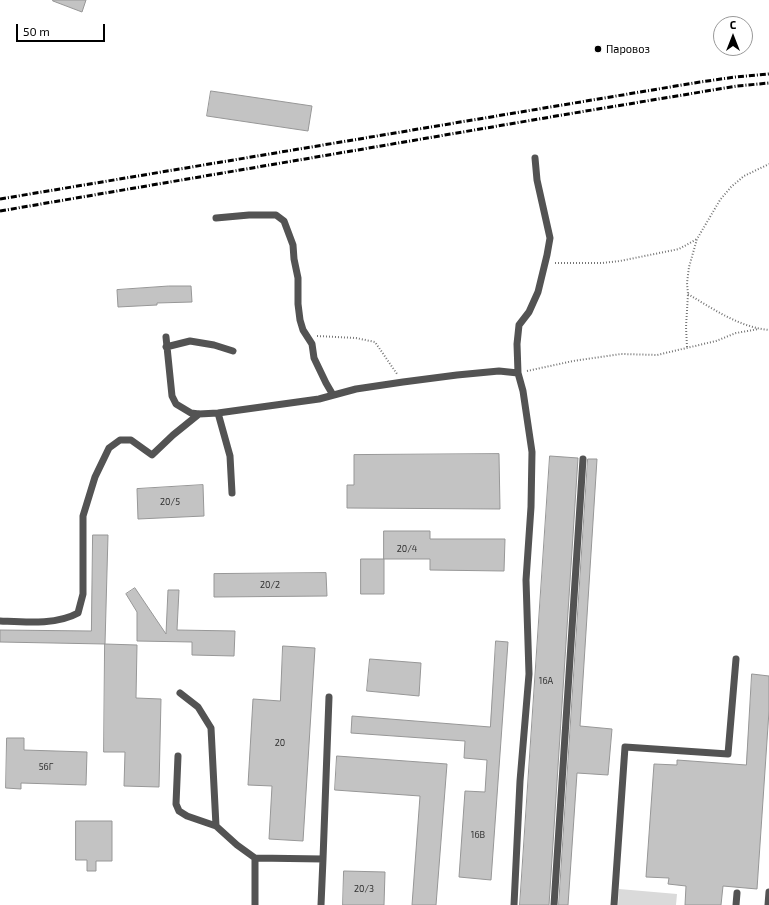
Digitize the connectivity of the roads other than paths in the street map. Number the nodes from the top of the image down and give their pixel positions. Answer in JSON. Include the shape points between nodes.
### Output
{"nodes":[{"id":1,"x":535,"y":158,"type":"dead end"},
{"id":2,"x":216,"y":218,"type":"dead end"},
{"id":3,"x":166,"y":336,"type":"dead end"},
{"id":4,"x":166,"y":347,"type":"junction"},
{"id":5,"x":233,"y":351,"type":"dead end"},
{"id":6,"x":518,"y":373,"type":"junction"},
{"id":7,"x":333,"y":395,"type":"junction"},
{"id":8,"x":218,"y":413,"type":"junction"},
{"id":9,"x":199,"y":414,"type":"junction"},
{"id":10,"x":583,"y":459,"type":"dead end"},
{"id":11,"x":232,"y":493,"type":"dead end"},
{"id":12,"x":0,"y":621,"type":"edge"},
{"id":13,"x":736,"y":659,"type":"dead end"},
{"id":14,"x":180,"y":694,"type":"dead end"},
{"id":15,"x":329,"y":697,"type":"dead end"},
{"id":16,"x":178,"y":756,"type":"dead end"},
{"id":17,"x":216,"y":826,"type":"junction"},
{"id":18,"x":255,"y":858,"type":"junction"},
{"id":19,"x":323,"y":859,"type":"junction"},
{"id":20,"x":769,"y":892,"type":"edge"},
{"id":21,"x":737,"y":893,"type":"dead end"},
{"id":22,"x":255,"y":905,"type":"edge"},
{"id":23,"x":321,"y":905,"type":"edge"},
{"id":24,"x":514,"y":905,"type":"edge"},
{"id":25,"x":554,"y":905,"type":"edge"},
{"id":26,"x":614,"y":905,"type":"edge"},
{"id":27,"x":736,"y":905,"type":"edge"},
{"id":28,"x":768,"y":905,"type":"edge"}],
"edges":[{"from":1,"to":6,"type":"lane","via":[[537,180],[550,238],[538,292],[529,312],[519,325]]},
{"from":2,"to":7,"type":"lane","via":[[276,215],[284,221],[293,245],[300,320],[312,344],[314,358]]},
{"from":3,"to":4,"type":"lane"},
{"from":4,"to":5,"type":"lane","via":[[190,341]]},
{"from":4,"to":9,"type":"lane","via":[[172,396],[176,404],[191,413]]},
{"from":6,"to":7,"type":"lane","via":[[499,371],[457,375],[356,389]]},
{"from":6,"to":24,"type":"lane","via":[[532,452],[526,580],[529,674],[520,781]]},
{"from":7,"to":8,"type":"lane"},
{"from":8,"to":9,"type":"lane"},
{"from":8,"to":11,"type":"lane","via":[[230,456]]},
{"from":9,"to":12,"type":"lane","via":[[152,455],[131,440],[120,440],[109,448],[95,477],[83,516],[83,594],[78,613],[55,621]]},
{"from":10,"to":25,"type":"lane"},
{"from":13,"to":26,"type":"lane","via":[[728,754],[625,748]]},
{"from":14,"to":17,"type":"lane","via":[[198,707],[211,728]]},
{"from":15,"to":19,"type":"lane"},
{"from":16,"to":17,"type":"lane","via":[[176,804],[179,811]]},
{"from":17,"to":18,"type":"lane"},
{"from":18,"to":19,"type":"lane"},
{"from":18,"to":22,"type":"lane"},
{"from":19,"to":23,"type":"lane"},
{"from":20,"to":28,"type":"lane"},
{"from":21,"to":27,"type":"lane"}]}
